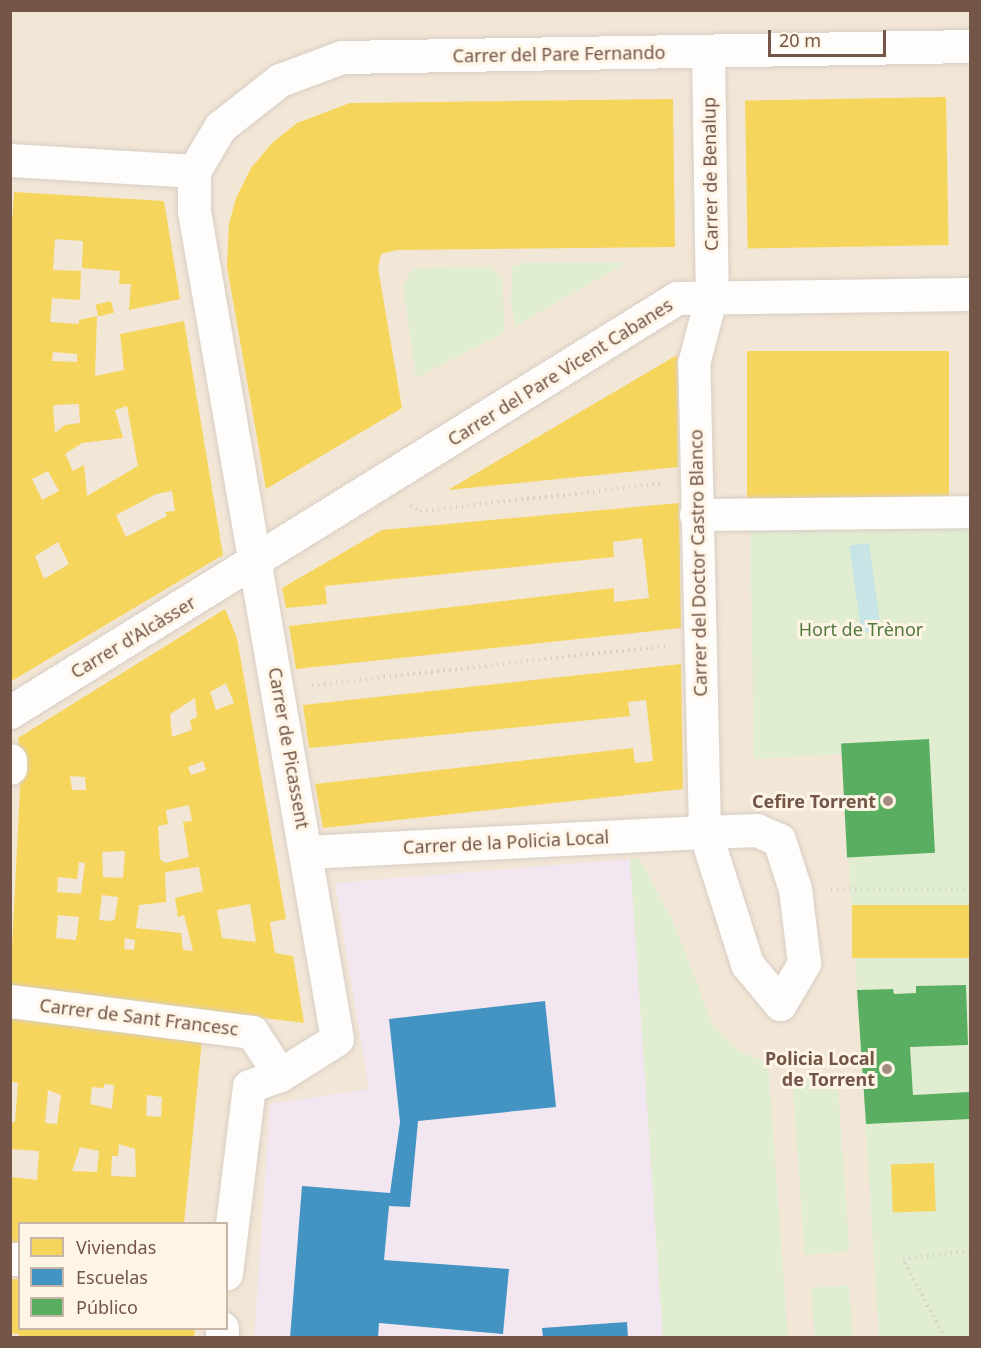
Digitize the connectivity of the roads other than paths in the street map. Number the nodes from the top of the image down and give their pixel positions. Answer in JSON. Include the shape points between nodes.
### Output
{"nodes":[{"id":1,"x":970,"y":46,"type":"edge"},
{"id":2,"x":708,"y":52,"type":"junction"},
{"id":3,"x":10,"y":160,"type":"edge"},
{"id":4,"x":194,"y":171,"type":"junction"},
{"id":5,"x":970,"y":294,"type":"edge"},
{"id":6,"x":711,"y":296,"type":"junction"},
{"id":7,"x":970,"y":512,"type":"edge"},
{"id":8,"x":696,"y":515,"type":"junction"},
{"id":9,"x":255,"y":563,"type":"junction"},
{"id":10,"x":10,"y":712,"type":"edge"},
{"id":11,"x":10,"y":760,"type":"edge"},
{"id":12,"x":10,"y":768,"type":"edge"},
{"id":13,"x":705,"y":832,"type":"junction"},
{"id":14,"x":308,"y":852,"type":"junction"},
{"id":15,"x":10,"y":1001,"type":"edge"},
{"id":16,"x":279,"y":1075,"type":"junction"},
{"id":17,"x":228,"y":1259,"type":"edge"}],
"edges":[{"from":1,"to":2,"type":"street","name":"Carrer del Pare Fernando"},
{"from":2,"to":4,"type":"street","name":"Carrer del Pare Fernando","via":[[342,57],[280,80],[220,127]]},
{"from":2,"to":6,"type":"street","name":"Carrer de Benalup"},
{"from":3,"to":4,"type":"street"},
{"from":4,"to":9,"type":"street","name":"Carrer de Picassent","via":[[194,211]]},
{"from":5,"to":6,"type":"street","name":"Carrer del Pare Vicent Cabanes"},
{"from":6,"to":8,"type":"street","name":"Carrer del Doctor Castro Blanco","via":[[694,364]]},
{"from":6,"to":9,"type":"street","name":"Carrer del Pare Vicent Cabanes","via":[[677,298]]},
{"from":7,"to":8,"type":"street"},
{"from":8,"to":13,"type":"street","name":"Carrer del Doctor Castro Blanco"},
{"from":9,"to":10,"type":"street","name":"Carrer d'Alcàsser"},
{"from":9,"to":14,"type":"street","name":"Carrer de Picassent"},
{"from":11,"to":12,"type":"street"},
{"from":13,"to":13,"type":"street","name":"Carrer de la Policia Local","via":[[747,964],[780,1004],[804,963],[795,889],[779,840],[757,830]]},
{"from":13,"to":14,"type":"street","name":"Carrer de la Policia Local"},
{"from":14,"to":16,"type":"street","name":"Carrer de Picassent","via":[[337,1039]]},
{"from":15,"to":16,"type":"street","name":"Carrer de Sant Francesc","via":[[252,1032]]},
{"from":16,"to":17,"type":"street","name":"Carrer de Picassent","via":[[249,1086]]}]}
